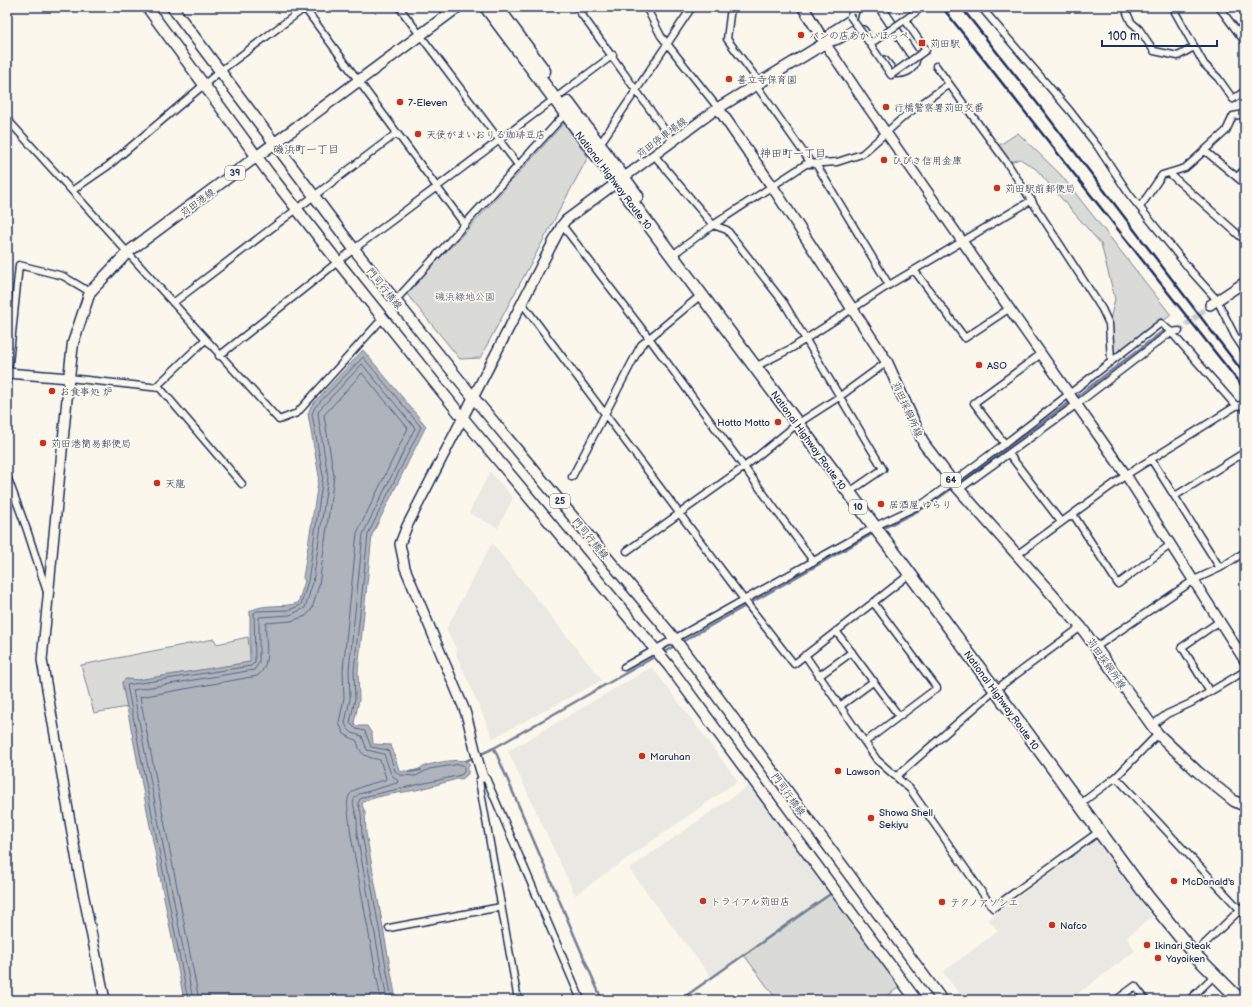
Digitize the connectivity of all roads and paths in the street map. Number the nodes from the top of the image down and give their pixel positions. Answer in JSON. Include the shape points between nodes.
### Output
{"nodes":[{"id":1,"x":147,"y":7,"type":"edge"},
{"id":2,"x":172,"y":7,"type":"edge"},
{"id":3,"x":305,"y":7,"type":"edge"},
{"id":4,"x":399,"y":7,"type":"edge"},
{"id":5,"x":458,"y":7,"type":"edge"},
{"id":6,"x":486,"y":7,"type":"edge"},
{"id":7,"x":497,"y":7,"type":"edge"},
{"id":8,"x":576,"y":7,"type":"edge"},
{"id":9,"x":646,"y":7,"type":"edge"},
{"id":10,"x":692,"y":7,"type":"edge"},
{"id":11,"x":731,"y":7,"type":"edge"},
{"id":12,"x":803,"y":7,"type":"edge"},
{"id":13,"x":855,"y":7,"type":"edge"},
{"id":14,"x":880,"y":7,"type":"edge"},
{"id":15,"x":922,"y":7,"type":"edge"},
{"id":16,"x":980,"y":7,"type":"edge"},
{"id":17,"x":1128,"y":7,"type":"edge"},
{"id":18,"x":1219,"y":7,"type":"edge"},
{"id":19,"x":1175,"y":9,"type":"edge"},
{"id":20,"x":850,"y":16,"type":"dead end"},
{"id":21,"x":905,"y":20,"type":"junction"},
{"id":22,"x":420,"y":36,"type":"junction"},
{"id":23,"x":1245,"y":42,"type":"edge"},
{"id":24,"x":668,"y":43,"type":"junction"},
{"id":25,"x":825,"y":43,"type":"junction"},
{"id":26,"x":870,"y":44,"type":"junction"},
{"id":27,"x":1194,"y":47,"type":"junction"},
{"id":28,"x":613,"y":56,"type":"junction"},
{"id":29,"x":936,"y":66,"type":"dead end"},
{"id":30,"x":219,"y":72,"type":"junction"},
{"id":31,"x":359,"y":81,"type":"junction"},
{"id":32,"x":758,"y":84,"type":"junction"},
{"id":33,"x":949,"y":84,"type":"junction"},
{"id":34,"x":204,"y":85,"type":"junction"},
{"id":35,"x":1245,"y":91,"type":"edge"},
{"id":36,"x":636,"y":92,"type":"junction"},
{"id":37,"x":558,"y":97,"type":"junction"},
{"id":38,"x":718,"y":108,"type":"junction"},
{"id":39,"x":565,"y":114,"type":"junction"},
{"id":40,"x":1245,"y":114,"type":"edge"},
{"id":41,"x":7,"y":119,"type":"edge"},
{"id":42,"x":396,"y":133,"type":"junction"},
{"id":43,"x":886,"y":133,"type":"junction"},
{"id":44,"x":499,"y":141,"type":"junction"},
{"id":45,"x":673,"y":141,"type":"junction"},
{"id":46,"x":274,"y":144,"type":"junction"},
{"id":47,"x":596,"y":149,"type":"junction"},
{"id":48,"x":1204,"y":150,"type":"junction"},
{"id":49,"x":654,"y":155,"type":"junction"},
{"id":50,"x":257,"y":156,"type":"junction"},
{"id":51,"x":813,"y":163,"type":"junction"},
{"id":52,"x":518,"y":165,"type":"junction"},
{"id":53,"x":1245,"y":169,"type":"edge"},
{"id":54,"x":1169,"y":173,"type":"junction"},
{"id":55,"x":1237,"y":177,"type":"junction"},
{"id":56,"x":621,"y":181,"type":"junction"},
{"id":57,"x":1245,"y":184,"type":"edge"},
{"id":58,"x":772,"y":186,"type":"junction"},
{"id":59,"x":437,"y":187,"type":"junction"},
{"id":60,"x":73,"y":190,"type":"junction"},
{"id":61,"x":313,"y":195,"type":"junction"},
{"id":62,"x":1032,"y":200,"type":"junction"},
{"id":63,"x":1140,"y":207,"type":"junction"},
{"id":64,"x":296,"y":208,"type":"junction"},
{"id":65,"x":465,"y":225,"type":"junction"},
{"id":66,"x":562,"y":225,"type":"junction"},
{"id":67,"x":713,"y":225,"type":"junction"},
{"id":68,"x":1241,"y":237,"type":"dead end"},
{"id":69,"x":963,"y":242,"type":"junction"},
{"id":70,"x":354,"y":249,"type":"junction"},
{"id":71,"x":128,"y":252,"type":"junction"},
{"id":72,"x":674,"y":254,"type":"junction"},
{"id":73,"x":338,"y":262,"type":"junction"},
{"id":74,"x":914,"y":270,"type":"junction"},
{"id":75,"x":1245,"y":282,"type":"edge"},
{"id":76,"x":889,"y":284,"type":"junction"},
{"id":77,"x":90,"y":292,"type":"junction"},
{"id":78,"x":701,"y":295,"type":"junction"},
{"id":79,"x":395,"y":301,"type":"junction"},
{"id":80,"x":1214,"y":302,"type":"junction"},
{"id":81,"x":173,"y":303,"type":"junction"},
{"id":82,"x":522,"y":303,"type":"junction"},
{"id":83,"x":1010,"y":308,"type":"junction"},
{"id":84,"x":853,"y":309,"type":"junction"},
{"id":85,"x":383,"y":318,"type":"junction"},
{"id":86,"x":1179,"y":331,"type":"tunnel mouth"},
{"id":87,"x":1171,"y":332,"type":"junction"},
{"id":88,"x":649,"y":338,"type":"junction"},
{"id":89,"x":806,"y":339,"type":"junction"},
{"id":90,"x":205,"y":340,"type":"junction"},
{"id":91,"x":1245,"y":351,"type":"edge"},
{"id":92,"x":1041,"y":354,"type":"junction"},
{"id":93,"x":219,"y":356,"type":"junction"},
{"id":94,"x":887,"y":362,"type":"junction"},
{"id":95,"x":1111,"y":362,"type":"junction"},
{"id":96,"x":758,"y":366,"type":"junction"},
{"id":97,"x":8,"y":373,"type":"edge"},
{"id":98,"x":69,"y":378,"type":"junction"},
{"id":99,"x":7,"y":383,"type":"edge"},
{"id":100,"x":156,"y":387,"type":"junction"},
{"id":101,"x":1069,"y":393,"type":"junction"},
{"id":102,"x":473,"y":397,"type":"junction"},
{"id":103,"x":839,"y":397,"type":"junction"},
{"id":104,"x":1077,"y":404,"type":"junction"},
{"id":105,"x":1236,"y":406,"type":"junction"},
{"id":106,"x":1245,"y":410,"type":"edge"},
{"id":107,"x":604,"y":412,"type":"junction"},
{"id":108,"x":462,"y":418,"type":"junction"},
{"id":109,"x":800,"y":422,"type":"junction"},
{"id":110,"x":1004,"y":444,"type":"junction"},
{"id":111,"x":1245,"y":452,"type":"edge"},
{"id":112,"x":1009,"y":454,"type":"junction"},
{"id":113,"x":1152,"y":459,"type":"junction"},
{"id":114,"x":743,"y":468,"type":"junction"},
{"id":115,"x":1126,"y":475,"type":"junction"},
{"id":116,"x":7,"y":476,"type":"edge"},
{"id":117,"x":572,"y":477,"type":"dead end"},
{"id":118,"x":952,"y":481,"type":"junction"},
{"id":119,"x":242,"y":484,"type":"dead end"},
{"id":120,"x":958,"y":490,"type":"junction"},
{"id":121,"x":851,"y":491,"type":"junction"},
{"id":122,"x":1175,"y":496,"type":"junction"},
{"id":123,"x":680,"y":513,"type":"junction"},
{"id":124,"x":1073,"y":514,"type":"junction"},
{"id":125,"x":1062,"y":522,"type":"junction"},
{"id":126,"x":877,"y":526,"type":"junction"},
{"id":127,"x":1170,"y":544,"type":"junction"},
{"id":128,"x":627,"y":551,"type":"dead end"},
{"id":129,"x":1245,"y":552,"type":"edge"},
{"id":130,"x":1018,"y":554,"type":"junction"},
{"id":131,"x":814,"y":562,"type":"junction"},
{"id":132,"x":1220,"y":568,"type":"junction"},
{"id":133,"x":910,"y":574,"type":"junction"},
{"id":134,"x":1194,"y":580,"type":"junction"},
{"id":135,"x":48,"y":596,"type":"junction"},
{"id":136,"x":744,"y":601,"type":"junction"},
{"id":137,"x":873,"y":602,"type":"junction"},
{"id":138,"x":1220,"y":621,"type":"junction"},
{"id":139,"x":1081,"y":627,"type":"junction"},
{"id":140,"x":836,"y":631,"type":"junction"},
{"id":141,"x":674,"y":638,"type":"junction"},
{"id":142,"x":1096,"y":647,"type":"junction"},
{"id":143,"x":656,"y":649,"type":"junction"},
{"id":144,"x":852,"y":652,"type":"junction"},
{"id":145,"x":805,"y":656,"type":"junction"},
{"id":146,"x":1245,"y":661,"type":"edge"},
{"id":147,"x":624,"y":668,"type":"dead end"},
{"id":148,"x":1245,"y":671,"type":"edge"},
{"id":149,"x":819,"y":676,"type":"junction"},
{"id":150,"x":874,"y":681,"type":"junction"},
{"id":151,"x":998,"y":688,"type":"junction"},
{"id":152,"x":1210,"y":692,"type":"junction"},
{"id":153,"x":840,"y":706,"type":"junction"},
{"id":154,"x":899,"y":716,"type":"junction"},
{"id":155,"x":1154,"y":730,"type":"junction"},
{"id":156,"x":864,"y":742,"type":"junction"},
{"id":157,"x":897,"y":776,"type":"junction"},
{"id":158,"x":483,"y":777,"type":"junction"},
{"id":159,"x":1116,"y":777,"type":"junction"},
{"id":160,"x":1082,"y":802,"type":"junction"},
{"id":161,"x":1245,"y":806,"type":"edge"},
{"id":162,"x":1100,"y":831,"type":"junction"},
{"id":163,"x":501,"y":907,"type":"junction"},
{"id":164,"x":1242,"y":907,"type":"edge"},
{"id":165,"x":1245,"y":915,"type":"edge"},
{"id":166,"x":389,"y":928,"type":"dead end"},
{"id":167,"x":1196,"y":951,"type":"junction"},
{"id":168,"x":1215,"y":975,"type":"junction"},
{"id":169,"x":1245,"y":994,"type":"edge"},
{"id":170,"x":105,"y":1000,"type":"edge"},
{"id":171,"x":518,"y":1000,"type":"edge"},
{"id":172,"x":581,"y":1000,"type":"edge"},
{"id":173,"x":916,"y":1000,"type":"edge"},
{"id":174,"x":942,"y":1000,"type":"edge"},
{"id":175,"x":1116,"y":1000,"type":"edge"},
{"id":176,"x":1146,"y":1000,"type":"edge"},
{"id":177,"x":1189,"y":1000,"type":"edge"},
{"id":178,"x":1240,"y":1000,"type":"edge"}],
"edges":[{"from":1,"to":34,"type":"main road","name":"門司行橋線","number":"25"},
{"from":2,"to":30,"type":"main road","name":"門司行橋線","number":"25"},
{"from":3,"to":30,"type":"street"},
{"from":3,"to":31,"type":"street"},
{"from":4,"to":22,"type":"street"},
{"from":5,"to":22,"type":"main road","name":"苅田港線","number":"39"},
{"from":6,"to":37,"type":"highway","name":"National Highway Route 10","number":"10"},
{"from":7,"to":37,"type":"highway","name":"National Highway Route 10","number":"10"},
{"from":8,"to":28,"type":"street"},
{"from":9,"to":24,"type":"street","via":[[661,36]]},
{"from":10,"to":24,"type":"street"},
{"from":11,"to":32,"type":"street","via":[[727,39]]},
{"from":12,"to":25,"type":"main road"},
{"from":13,"to":25,"type":"street","via":[[852,19],[833,31]]},
{"from":14,"to":25,"type":"street","via":[[915,59],[909,69],[899,72],[890,69],[863,31],[853,30]]},
{"from":15,"to":21,"type":"street"},
{"from":16,"to":63,"type":"street","via":[[1094,141]]},
{"from":17,"to":27,"type":"street","via":[[1127,14],[1131,22],[1140,29],[1154,51],[1178,56]]},
{"from":18,"to":23,"type":"street"},
{"from":19,"to":27,"type":"street"},
{"from":20,"to":26,"type":"street","bridge":true},
{"from":21,"to":26,"type":"street","bridge":true},
{"from":21,"to":26,"type":"street","bridge":true,"via":[[926,50],[891,74]]},
{"from":22,"to":31,"type":"main road","name":"苅田港線","number":"39"},
{"from":22,"to":44,"type":"street"},
{"from":24,"to":36,"type":"street"},
{"from":24,"to":38,"type":"street"},
{"from":25,"to":32,"type":"main road"},
{"from":25,"to":43,"type":"street"},
{"from":27,"to":35,"type":"street","via":[[1204,64],[1233,99]]},
{"from":28,"to":36,"type":"street"},
{"from":28,"to":37,"type":"street"},
{"from":29,"to":33,"type":"street"},
{"from":30,"to":34,"type":"street"},
{"from":30,"to":46,"type":"main road","name":"門司行橋線","number":"25"},
{"from":31,"to":42,"type":"street"},
{"from":31,"to":46,"type":"main road","name":"苅田港線","number":"39"},
{"from":32,"to":38,"type":"main road"},
{"from":32,"to":51,"type":"street"},
{"from":33,"to":43,"type":"street","via":[[914,108]]},
{"from":33,"to":62,"type":"street"},
{"from":34,"to":50,"type":"main road","name":"門司行橋線","number":"25"},
{"from":34,"to":60,"type":"street","via":[[108,166]]},
{"from":36,"to":45,"type":"street"},
{"from":36,"to":47,"type":"street"},
{"from":37,"to":39,"type":"highway","name":"National Highway Route 10","number":"10"},
{"from":37,"to":44,"type":"street"},
{"from":37,"to":47,"type":"highway","name":"National Highway Route 10","number":"10"},
{"from":38,"to":45,"type":"street","name":"苅田停車場線"},
{"from":38,"to":58,"type":"main road","name":"苅田採銅所線","number":"64"},
{"from":39,"to":47,"type":"highway","name":"National Highway Route 10","number":"10"},
{"from":39,"to":52,"type":"street"},
{"from":40,"to":48,"type":"street","via":[[1232,116],[1226,131]]},
{"from":41,"to":60,"type":"street"},
{"from":42,"to":59,"type":"street"},
{"from":42,"to":61,"type":"street"},
{"from":43,"to":51,"type":"street","via":[[868,150],[855,157],[837,162]]},
{"from":43,"to":69,"type":"street"},
{"from":44,"to":52,"type":"street"},
{"from":44,"to":59,"type":"street"},
{"from":45,"to":49,"type":"street","name":"苅田停車場線"},
{"from":46,"to":50,"type":"main road","name":"苅田港線","number":"39"},
{"from":46,"to":61,"type":"main road","name":"門司行橋線","number":"25"},
{"from":47,"to":56,"type":"highway","name":"National Highway Route 10","number":"10"},
{"from":48,"to":54,"type":"street","via":[[1185,168]]},
{"from":48,"to":55,"type":"street"},
{"from":49,"to":56,"type":"street","name":"苅田停車場線"},
{"from":49,"to":67,"type":"street"},
{"from":50,"to":64,"type":"main road","name":"門司行橋線","number":"25"},
{"from":50,"to":71,"type":"main road","name":"苅田港線","number":"39"},
{"from":51,"to":58,"type":"street","via":[[806,164]]},
{"from":51,"to":76,"type":"street"},
{"from":52,"to":65,"type":"street"},
{"from":53,"to":55,"type":"street"},
{"from":54,"to":63,"type":"street","via":[[1162,175]]},
{"from":54,"to":68,"type":"street"},
{"from":55,"to":57,"type":"street"},
{"from":56,"to":66,"type":"street","name":"苅田停車場線"},
{"from":56,"to":72,"type":"highway","name":"National Highway Route 10","number":"10"},
{"from":58,"to":67,"type":"street"},
{"from":58,"to":84,"type":"main road","name":"苅田採銅所線","number":"64"},
{"from":59,"to":65,"type":"street"},
{"from":59,"to":70,"type":"street"},
{"from":60,"to":71,"type":"street"},
{"from":61,"to":64,"type":"street"},
{"from":61,"to":70,"type":"main road","name":"門司行橋線","number":"25"},
{"from":62,"to":69,"type":"street"},
{"from":62,"to":95,"type":"street","via":[[1102,309],[1109,324]]},
{"from":63,"to":80,"type":"street"},
{"from":64,"to":73,"type":"main road","name":"門司行橋線","number":"25"},
{"from":64,"to":81,"type":"street"},
{"from":65,"to":79,"type":"street"},
{"from":66,"to":82,"type":"street"},
{"from":66,"to":88,"type":"street"},
{"from":67,"to":72,"type":"street"},
{"from":67,"to":89,"type":"street","via":[[727,230],[784,303]]},
{"from":69,"to":74,"type":"street"},
{"from":69,"to":83,"type":"street"},
{"from":70,"to":73,"type":"street"},
{"from":70,"to":79,"type":"main road","name":"門司行橋線","number":"25"},
{"from":71,"to":77,"type":"main road","name":"苅田港線","number":"39"},
{"from":71,"to":81,"type":"street"},
{"from":72,"to":78,"type":"highway","name":"National Highway Route 10","number":"10"},
{"from":72,"to":96,"type":"highway","name":"National Highway Route 10","number":"10"},
{"from":73,"to":85,"type":"main road","name":"門司行橋線","number":"25"},
{"from":73,"to":93,"type":"street"},
{"from":74,"to":76,"type":"street"},
{"from":74,"to":83,"type":"street","via":[[965,338]]},
{"from":75,"to":80,"type":"street"},
{"from":76,"to":84,"type":"street"},
{"from":77,"to":97,"type":"street","via":[[63,276],[19,265]]},
{"from":77,"to":98,"type":"main road","name":"苅田港線","number":"39","via":[[73,343]]},
{"from":78,"to":88,"type":"street"},
{"from":78,"to":96,"type":"highway","name":"National Highway Route 10","number":"10"},
{"from":79,"to":102,"type":"main road","name":"門司行橋線","number":"25"},
{"from":80,"to":91,"type":"street"},
{"from":81,"to":90,"type":"street"},
{"from":82,"to":102,"type":"street"},
{"from":82,"to":107,"type":"street"},
{"from":83,"to":92,"type":"street"},
{"from":84,"to":89,"type":"street"},
{"from":84,"to":94,"type":"main road","name":"苅田採銅所線","number":"64"},
{"from":85,"to":93,"type":"street","via":[[297,413],[279,420]]},
{"from":85,"to":108,"type":"main road","name":"門司行橋線","number":"25"},
{"from":86,"to":87,"type":"street"},
{"from":87,"to":95,"type":"street","via":[[1161,323]]},
{"from":87,"to":104,"type":"street"},
{"from":87,"to":105,"type":"street"},
{"from":88,"to":107,"type":"street","via":[[641,345]]},
{"from":88,"to":114,"type":"street"},
{"from":89,"to":96,"type":"street"},
{"from":89,"to":103,"type":"street"},
{"from":90,"to":93,"type":"street"},
{"from":90,"to":100,"type":"street"},
{"from":92,"to":101,"type":"street"},
{"from":92,"to":110,"type":"street","via":[[974,403]]},
{"from":94,"to":103,"type":"street"},
{"from":94,"to":118,"type":"main road","name":"苅田採銅所線","number":"64","via":[[924,444]]},
{"from":95,"to":101,"type":"street"},
{"from":96,"to":109,"type":"highway","name":"National Highway Route 10","number":"10"},
{"from":97,"to":98,"type":"street"},
{"from":97,"to":99,"type":"street"},
{"from":98,"to":100,"type":"street"},
{"from":98,"to":135,"type":"street"},
{"from":100,"to":119,"type":"street","via":[[160,388]]},
{"from":101,"to":104,"type":"street"},
{"from":101,"to":110,"type":"street"},
{"from":102,"to":108,"type":"street"},
{"from":102,"to":141,"type":"main road","name":"門司行橋線","number":"25"},
{"from":103,"to":109,"type":"street"},
{"from":103,"to":121,"type":"street","via":[[883,469]]},
{"from":104,"to":112,"type":"street"},
{"from":104,"to":115,"type":"street"},
{"from":105,"to":106,"type":"street","via":[[1241,405]]},
{"from":105,"to":113,"type":"street"},
{"from":107,"to":117,"type":"street"},
{"from":107,"to":123,"type":"street"},
{"from":108,"to":143,"type":"main road","name":"門司行橋線","number":"25"},
{"from":108,"to":158,"type":"street","via":[[400,544],[405,568],[465,711]]},
{"from":109,"to":114,"type":"street"},
{"from":109,"to":121,"type":"highway","name":"National Highway Route 10","number":"10"},
{"from":110,"to":118,"type":"street"},
{"from":111,"to":122,"type":"street"},
{"from":112,"to":120,"type":"street"},
{"from":112,"to":125,"type":"street"},
{"from":113,"to":115,"type":"street"},
{"from":113,"to":122,"type":"street"},
{"from":114,"to":123,"type":"street"},
{"from":114,"to":131,"type":"street"},
{"from":115,"to":124,"type":"street"},
{"from":115,"to":127,"type":"street"},
{"from":116,"to":135,"type":"street"},
{"from":118,"to":120,"type":"main road","name":"苅田採銅所線","number":"64"},
{"from":118,"to":126,"type":"street","via":[[924,503]]},
{"from":120,"to":130,"type":"main road","name":"苅田採銅所線","number":"64"},
{"from":121,"to":126,"type":"highway","name":"National Highway Route 10","number":"10"},
{"from":122,"to":132,"type":"street"},
{"from":123,"to":128,"type":"street"},
{"from":123,"to":136,"type":"street"},
{"from":124,"to":125,"type":"street"},
{"from":124,"to":127,"type":"street","via":[[1118,584]]},
{"from":125,"to":130,"type":"street"},
{"from":126,"to":131,"type":"street"},
{"from":126,"to":133,"type":"highway","name":"National Highway Route 10","number":"10"},
{"from":126,"to":151,"type":"highway","name":"National Highway Route 10","number":"10"},
{"from":127,"to":134,"type":"street"},
{"from":129,"to":132,"type":"street"},
{"from":130,"to":139,"type":"main road","name":"苅田採銅所線","number":"64"},
{"from":131,"to":136,"type":"street"},
{"from":132,"to":134,"type":"street"},
{"from":133,"to":137,"type":"street"},
{"from":133,"to":151,"type":"highway","name":"National Highway Route 10","number":"10"},
{"from":134,"to":138,"type":"street"},
{"from":134,"to":142,"type":"street"},
{"from":135,"to":170,"type":"street","via":[[42,660]]},
{"from":136,"to":141,"type":"street"},
{"from":136,"to":145,"type":"street","via":[[794,664]]},
{"from":137,"to":140,"type":"street"},
{"from":137,"to":154,"type":"street","via":[[936,688]]},
{"from":138,"to":146,"type":"street"},
{"from":138,"to":152,"type":"street","via":[[1182,647]]},
{"from":139,"to":142,"type":"main road","name":"苅田採銅所線","number":"64"},
{"from":139,"to":151,"type":"street"},
{"from":140,"to":144,"type":"street"},
{"from":140,"to":145,"type":"street"},
{"from":141,"to":143,"type":"street"},
{"from":141,"to":174,"type":"main road","name":"門司行橋線","number":"25"},
{"from":142,"to":155,"type":"main road","name":"苅田採銅所線","number":"64"},
{"from":143,"to":147,"type":"street"},
{"from":143,"to":173,"type":"main road","name":"門司行橋線","number":"25"},
{"from":144,"to":149,"type":"street"},
{"from":144,"to":150,"type":"street"},
{"from":145,"to":149,"type":"street"},
{"from":148,"to":152,"type":"street"},
{"from":149,"to":153,"type":"street"},
{"from":150,"to":153,"type":"street"},
{"from":150,"to":154,"type":"street"},
{"from":151,"to":157,"type":"street"},
{"from":151,"to":160,"type":"highway","name":"National Highway Route 10","number":"10"},
{"from":152,"to":155,"type":"street","via":[[1167,714]]},
{"from":153,"to":156,"type":"street"},
{"from":154,"to":156,"type":"street"},
{"from":155,"to":159,"type":"street"},
{"from":155,"to":161,"type":"main road","name":"苅田採銅所線","number":"64","via":[[1198,772]]},
{"from":156,"to":157,"type":"street","via":[[877,760]]},
{"from":157,"to":162,"type":"street","via":[[910,789],[993,908]]},
{"from":158,"to":163,"type":"street","via":[[479,781]]},
{"from":158,"to":172,"type":"street","via":[[486,778]]},
{"from":159,"to":160,"type":"street"},
{"from":159,"to":164,"type":"street"},
{"from":160,"to":162,"type":"highway","name":"National Highway Route 10","number":"10"},
{"from":160,"to":167,"type":"highway","name":"National Highway Route 10","number":"10"},
{"from":162,"to":167,"type":"highway","name":"National Highway Route 10","number":"10","via":[[1147,896]]},
{"from":163,"to":166,"type":"street"},
{"from":163,"to":171,"type":"street"},
{"from":164,"to":165,"type":"street"},
{"from":164,"to":167,"type":"street"},
{"from":167,"to":168,"type":"highway","name":"National Highway Route 10","number":"10"},
{"from":167,"to":169,"type":"highway","name":"National Highway Route 10","number":"10"},
{"from":168,"to":177,"type":"street"},
{"from":168,"to":178,"type":"highway","name":"National Highway Route 10","number":"10"},
{"from":175,"to":176,"type":"street","via":[[1135,986]]}]}
